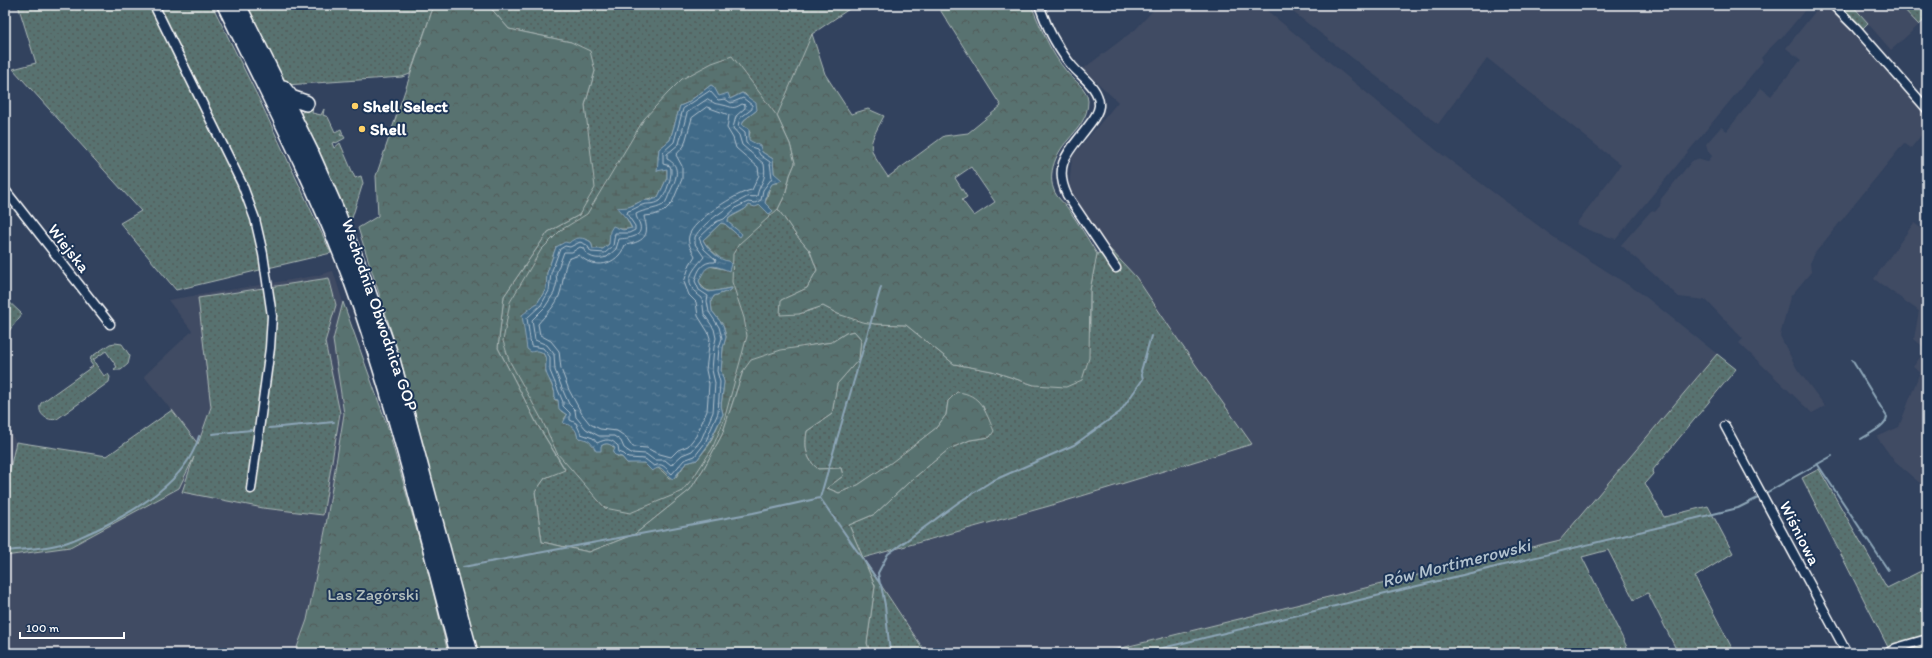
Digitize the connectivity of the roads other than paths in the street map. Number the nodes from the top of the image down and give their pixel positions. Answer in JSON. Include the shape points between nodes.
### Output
{"nodes":[{"id":1,"x":154,"y":5,"type":"edge"},
{"id":2,"x":224,"y":5,"type":"edge"},
{"id":3,"x":238,"y":5,"type":"edge"},
{"id":4,"x":1039,"y":5,"type":"edge"},
{"id":5,"x":1833,"y":5,"type":"edge"},
{"id":6,"x":271,"y":71,"type":"junction"},
{"id":7,"x":306,"y":103,"type":"dead end"},
{"id":8,"x":1927,"y":109,"type":"edge"},
{"id":9,"x":5,"y":190,"type":"edge"},
{"id":10,"x":356,"y":228,"type":"dead end"},
{"id":11,"x":1116,"y":268,"type":"dead end"},
{"id":12,"x":361,"y":273,"type":"junction"},
{"id":13,"x":110,"y":324,"type":"dead end"},
{"id":14,"x":1725,"y":426,"type":"dead end"},
{"id":15,"x":251,"y":489,"type":"dead end"},
{"id":16,"x":1927,"y":639,"type":"edge"},
{"id":17,"x":458,"y":653,"type":"edge"},
{"id":18,"x":470,"y":653,"type":"edge"},
{"id":19,"x":1847,"y":653,"type":"edge"},
{"id":20,"x":1888,"y":653,"type":"edge"}],
"edges":[{"from":1,"to":15,"type":"street","via":[[242,184],[255,219],[263,254],[271,322]]},
{"from":2,"to":17,"type":"highway","name":"Wschodnia Obwodnica GOP","via":[[298,155],[350,279],[381,367]]},
{"from":3,"to":6,"type":"highway","name":"Wschodnia Obwodnica GOP"},
{"from":4,"to":11,"type":"street","via":[[1055,41],[1072,66],[1096,93],[1099,106],[1095,116],[1067,153],[1062,164],[1061,183]]},
{"from":5,"to":8,"type":"street"},
{"from":6,"to":7,"type":"highway","via":[[291,98]]},
{"from":6,"to":12,"type":"highway","name":"Wschodnia Obwodnica GOP","via":[[333,204]]},
{"from":9,"to":13,"type":"street","name":"Wiejska"},
{"from":10,"to":12,"type":"highway","via":[[355,243]]},
{"from":12,"to":18,"type":"highway","name":"Wschodnia Obwodnica GOP","via":[[394,368]]},
{"from":14,"to":19,"type":"street","name":"Wiśniowa"},
{"from":16,"to":20,"type":"street","via":[[1896,648]]}]}
